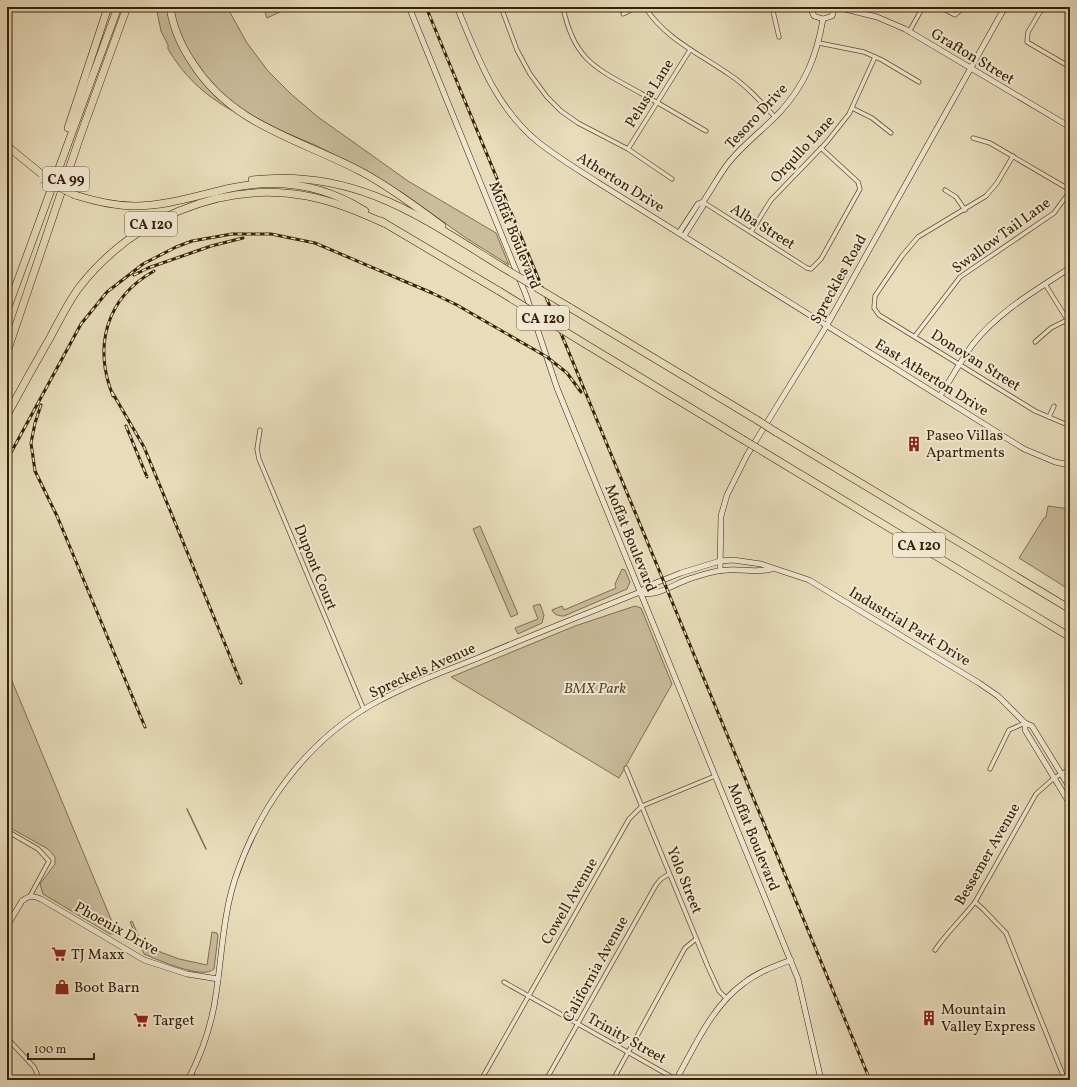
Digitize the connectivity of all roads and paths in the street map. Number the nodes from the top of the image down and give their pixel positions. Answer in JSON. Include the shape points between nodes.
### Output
{"nodes":[{"id":1,"x":108,"y":7,"type":"edge"},
{"id":2,"x":118,"y":7,"type":"edge"},
{"id":3,"x":127,"y":7,"type":"edge"},
{"id":4,"x":170,"y":7,"type":"edge"},
{"id":5,"x":409,"y":7,"type":"edge"},
{"id":6,"x":457,"y":7,"type":"edge"},
{"id":7,"x":501,"y":7,"type":"edge"},
{"id":8,"x":563,"y":7,"type":"edge"},
{"id":9,"x":637,"y":7,"type":"edge"},
{"id":10,"x":645,"y":7,"type":"edge"},
{"id":11,"x":739,"y":7,"type":"edge"},
{"id":12,"x":772,"y":7,"type":"edge"},
{"id":13,"x":794,"y":7,"type":"edge"},
{"id":14,"x":810,"y":7,"type":"edge"},
{"id":15,"x":836,"y":7,"type":"edge"},
{"id":16,"x":923,"y":7,"type":"edge"},
{"id":17,"x":940,"y":7,"type":"edge"},
{"id":18,"x":964,"y":7,"type":"edge"},
{"id":19,"x":1005,"y":7,"type":"edge"},
{"id":20,"x":1042,"y":7,"type":"edge"},
{"id":21,"x":1066,"y":7,"type":"edge"},
{"id":22,"x":1070,"y":10,"type":"edge"},
{"id":23,"x":623,"y":14,"type":"dead end"},
{"id":24,"x":823,"y":19,"type":"junction"},
{"id":25,"x":909,"y":32,"type":"junction"},
{"id":26,"x":779,"y":37,"type":"dead end"},
{"id":27,"x":819,"y":43,"type":"junction"},
{"id":28,"x":690,"y":50,"type":"junction"},
{"id":29,"x":875,"y":57,"type":"junction"},
{"id":30,"x":970,"y":68,"type":"junction"},
{"id":31,"x":1070,"y":68,"type":"edge"},
{"id":32,"x":918,"y":82,"type":"dead end"},
{"id":33,"x":657,"y":102,"type":"junction"},
{"id":34,"x":852,"y":108,"type":"junction"},
{"id":35,"x":775,"y":117,"type":"junction"},
{"id":36,"x":1069,"y":126,"type":"edge"},
{"id":37,"x":706,"y":131,"type":"dead end"},
{"id":38,"x":891,"y":133,"type":"dead end"},
{"id":39,"x":973,"y":138,"type":"dead end"},
{"id":40,"x":7,"y":146,"type":"edge"},
{"id":41,"x":821,"y":148,"type":"junction"},
{"id":42,"x":628,"y":149,"type":"junction"},
{"id":43,"x":7,"y":152,"type":"edge"},
{"id":44,"x":1014,"y":156,"type":"junction"},
{"id":45,"x":43,"y":178,"type":"junction"},
{"id":46,"x":55,"y":178,"type":"junction"},
{"id":47,"x":672,"y":179,"type":"dead end"},
{"id":48,"x":945,"y":190,"type":"dead end"},
{"id":49,"x":1070,"y":190,"type":"edge"},
{"id":50,"x":75,"y":193,"type":"junction"},
{"id":51,"x":703,"y":202,"type":"junction"},
{"id":52,"x":965,"y":210,"type":"junction"},
{"id":53,"x":384,"y":223,"type":"junction"},
{"id":54,"x":751,"y":232,"type":"junction"},
{"id":55,"x":679,"y":233,"type":"junction"},
{"id":56,"x":684,"y":236,"type":"junction"},
{"id":57,"x":467,"y":245,"type":"junction"},
{"id":58,"x":1070,"y":268,"type":"edge"},
{"id":59,"x":1045,"y":284,"type":"junction"},
{"id":60,"x":7,"y":310,"type":"edge"},
{"id":61,"x":1067,"y":320,"type":"junction"},
{"id":62,"x":1070,"y":324,"type":"edge"},
{"id":63,"x":826,"y":325,"type":"junction"},
{"id":64,"x":915,"y":336,"type":"junction"},
{"id":65,"x":1035,"y":342,"type":"dead end"},
{"id":66,"x":7,"y":352,"type":"edge"},
{"id":67,"x":960,"y":364,"type":"junction"},
{"id":68,"x":940,"y":396,"type":"junction"},
{"id":69,"x":1054,"y":406,"type":"dead end"},
{"id":70,"x":7,"y":416,"type":"edge"},
{"id":71,"x":1049,"y":417,"type":"junction"},
{"id":72,"x":1070,"y":426,"type":"edge"},
{"id":73,"x":260,"y":430,"type":"dead end"},
{"id":74,"x":1070,"y":465,"type":"edge"},
{"id":75,"x":720,"y":561,"type":"junction"},
{"id":76,"x":771,"y":569,"type":"junction"},
{"id":77,"x":720,"y":571,"type":"junction"},
{"id":78,"x":640,"y":592,"type":"junction"},
{"id":79,"x":1070,"y":609,"type":"edge"},
{"id":80,"x":1070,"y":637,"type":"edge"},
{"id":81,"x":364,"y":710,"type":"junction"},
{"id":82,"x":1025,"y":723,"type":"junction"},
{"id":83,"x":626,"y":768,"type":"dead end"},
{"id":84,"x":990,"y":769,"type":"dead end"},
{"id":85,"x":1070,"y":769,"type":"edge"},
{"id":86,"x":1060,"y":773,"type":"junction"},
{"id":87,"x":715,"y":776,"type":"junction"},
{"id":88,"x":1054,"y":778,"type":"junction"},
{"id":89,"x":1070,"y":788,"type":"edge"},
{"id":90,"x":1070,"y":804,"type":"edge"},
{"id":91,"x":642,"y":806,"type":"junction"},
{"id":92,"x":7,"y":831,"type":"edge"},
{"id":93,"x":670,"y":874,"type":"junction"},
{"id":94,"x":30,"y":896,"type":"junction"},
{"id":95,"x":975,"y":902,"type":"junction"},
{"id":96,"x":7,"y":926,"type":"edge"},
{"id":97,"x":696,"y":939,"type":"junction"},
{"id":98,"x":935,"y":950,"type":"dead end"},
{"id":99,"x":791,"y":960,"type":"junction"},
{"id":100,"x":218,"y":979,"type":"junction"},
{"id":101,"x":504,"y":982,"type":"dead end"},
{"id":102,"x":528,"y":996,"type":"junction"},
{"id":103,"x":726,"y":998,"type":"junction"},
{"id":104,"x":578,"y":1024,"type":"junction"},
{"id":105,"x":7,"y":1038,"type":"edge"},
{"id":106,"x":628,"y":1053,"type":"junction"},
{"id":107,"x":189,"y":1078,"type":"edge"},
{"id":108,"x":40,"y":1080,"type":"edge"},
{"id":109,"x":201,"y":1080,"type":"edge"},
{"id":110,"x":481,"y":1080,"type":"edge"},
{"id":111,"x":546,"y":1080,"type":"edge"},
{"id":112,"x":613,"y":1080,"type":"edge"},
{"id":113,"x":676,"y":1080,"type":"edge"},
{"id":114,"x":821,"y":1080,"type":"edge"},
{"id":115,"x":1065,"y":1080,"type":"edge"}],
"edges":[{"from":1,"to":46,"type":"highway","via":[[57,159]]},
{"from":2,"to":46,"type":"highway","number":"CA 99"},
{"from":3,"to":66,"type":"highway","number":"CA 99"},
{"from":4,"to":57,"type":"highway","via":[[180,42],[188,56],[212,90],[225,102],[262,127],[361,171],[429,216]]},
{"from":5,"to":78,"type":"street","name":"Moffat Boulevard","via":[[526,295],[557,388]]},
{"from":6,"to":55,"type":"street","name":"Atherton Drive","via":[[498,97],[526,131],[564,160]]},
{"from":7,"to":42,"type":"street","via":[[520,56],[547,97],[578,123]]},
{"from":8,"to":33,"type":"street","via":[[567,27],[589,61],[604,74]]},
{"from":9,"to":23,"type":"street"},
{"from":10,"to":28,"type":"street","via":[[664,31]]},
{"from":11,"to":12,"type":"street"},
{"from":12,"to":13,"type":"street"},
{"from":12,"to":26,"type":"street"},
{"from":14,"to":24,"type":"street","via":[[814,16]]},
{"from":15,"to":24,"type":"street","via":[[832,16]]},
{"from":15,"to":25,"type":"street","name":"Grafton Street","via":[[877,17]]},
{"from":16,"to":25,"type":"street"},
{"from":17,"to":18,"type":"street","via":[[951,14],[959,13]]},
{"from":19,"to":30,"type":"street","name":"Spreckles Road"},
{"from":20,"to":31,"type":"street","via":[[1028,32],[1027,42]]},
{"from":21,"to":22,"type":"street"},
{"from":24,"to":27,"type":"street","name":"Tesoro Drive"},
{"from":25,"to":30,"type":"street","name":"Grafton Street"},
{"from":27,"to":29,"type":"street"},
{"from":27,"to":35,"type":"street","name":"Tesoro Drive","via":[[805,79]]},
{"from":28,"to":33,"type":"street","name":"Pelusa Lane"},
{"from":28,"to":35,"type":"street","via":[[732,76]]},
{"from":29,"to":32,"type":"street"},
{"from":29,"to":34,"type":"street","name":"Orqullo Lane"},
{"from":30,"to":36,"type":"street","name":"Grafton Street"},
{"from":30,"to":63,"type":"street","name":"Spreckles Road"},
{"from":33,"to":37,"type":"street"},
{"from":33,"to":42,"type":"street","name":"Pelusa Lane"},
{"from":34,"to":38,"type":"street","via":[[872,118]]},
{"from":34,"to":41,"type":"street","name":"Orqullo Lane"},
{"from":35,"to":51,"type":"street","name":"Tesoro Drive","via":[[729,162]]},
{"from":39,"to":44,"type":"street","via":[[990,143]]},
{"from":40,"to":45,"type":"highway","number":"CA 120"},
{"from":41,"to":54,"type":"street","name":"Orqullo Lane","via":[[771,200]]},
{"from":41,"to":54,"type":"street","name":"Alba Street","via":[[860,185],[858,194],[821,259],[811,268],[807,268]]},
{"from":42,"to":47,"type":"street"},
{"from":43,"to":45,"type":"highway"},
{"from":44,"to":49,"type":"street"},
{"from":44,"to":52,"type":"street","via":[[990,192]]},
{"from":45,"to":50,"type":"highway","number":"CA 120"},
{"from":46,"to":60,"type":"highway","number":"CA 99"},
{"from":48,"to":52,"type":"street","via":[[956,197]]},
{"from":49,"to":64,"type":"street","name":"Swallow Tail Lane","via":[[1054,214],[960,277]]},
{"from":50,"to":53,"type":"highway","via":[[106,203],[136,206],[251,185],[283,184],[317,189],[331,194]]},
{"from":50,"to":57,"type":"highway","number":"CA 120","via":[[109,200],[147,201],[245,181],[307,178],[343,184],[381,197]]},
{"from":51,"to":54,"type":"street","name":"Alba Street"},
{"from":51,"to":55,"type":"street","name":"Tesoro Drive","via":[[698,204]]},
{"from":51,"to":56,"type":"street","name":"Tesoro Drive"},
{"from":52,"to":64,"type":"street","name":"Donovan Street","via":[[918,237],[875,296],[874,308],[880,315]]},
{"from":53,"to":70,"type":"highway","number":"CA 120","via":[[306,196],[255,193],[223,197],[188,207],[151,224],[106,258],[77,291]]},
{"from":53,"to":80,"type":"highway","number":"CA 120","bridge":true},
{"from":55,"to":56,"type":"street","name":"Atherton Drive"},
{"from":56,"to":63,"type":"street","name":"Atherton Drive"},
{"from":57,"to":79,"type":"highway","number":"CA 120","bridge":true},
{"from":58,"to":59,"type":"street"},
{"from":59,"to":61,"type":"street"},
{"from":59,"to":67,"type":"street","via":[[994,322],[973,344]]},
{"from":61,"to":62,"type":"street"},
{"from":61,"to":65,"type":"street","via":[[1051,328]]},
{"from":63,"to":68,"type":"street","name":"East Atherton Drive"},
{"from":63,"to":75,"type":"street","name":"Spreckles Road","via":[[747,455],[727,495],[721,516]]},
{"from":64,"to":67,"type":"street","name":"Donovan Street"},
{"from":67,"to":68,"type":"street"},
{"from":67,"to":71,"type":"street","name":"Donovan Street","via":[[1035,411]]},
{"from":68,"to":74,"type":"street","name":"East Atherton Drive","via":[[1024,449],[1055,462]]},
{"from":69,"to":71,"type":"street"},
{"from":71,"to":72,"type":"street","name":"Donovan Street"},
{"from":73,"to":81,"type":"street","name":"Dupont Court","via":[[259,459]]},
{"from":75,"to":76,"type":"street","name":"Industrial Park Drive","via":[[761,564]]},
{"from":75,"to":77,"type":"street","name":"Spreckles Road"},
{"from":75,"to":78,"type":"street","name":"Industrial Park Drive","via":[[681,573],[648,586]]},
{"from":76,"to":77,"type":"street","name":"Industrial Park Drive","via":[[761,572]]},
{"from":76,"to":82,"type":"street","name":"Industrial Park Drive","via":[[809,580],[979,682],[998,696]]},
{"from":77,"to":78,"type":"street","name":"Industrial Park Drive","via":[[691,578],[651,594]]},
{"from":78,"to":81,"type":"street","name":"Spreckels Avenue","via":[[408,686]]},
{"from":78,"to":87,"type":"street","name":"Moffat Boulevard"},
{"from":81,"to":100,"type":"street","name":"Spreckels Avenue","via":[[334,730],[309,753],[290,775],[250,837],[227,908]]},
{"from":82,"to":84,"type":"street","via":[[1009,730]]},
{"from":82,"to":86,"type":"street","name":"Industrial Park Drive","via":[[1032,726]]},
{"from":82,"to":88,"type":"street","name":"Industrial Park Drive","via":[[1025,730]]},
{"from":83,"to":91,"type":"street","name":"Yolo Street"},
{"from":85,"to":86,"type":"street","name":"Bessemer Avenue"},
{"from":86,"to":88,"type":"street","name":"Bessemer Avenue"},
{"from":86,"to":89,"type":"street","name":"Industrial Park Drive"},
{"from":87,"to":91,"type":"street","name":"Cowell Avenue"},
{"from":87,"to":99,"type":"street","name":"Moffat Boulevard"},
{"from":88,"to":90,"type":"street","name":"Industrial Park Drive"},
{"from":88,"to":95,"type":"street","name":"Bessemer Avenue","via":[[1036,794]]},
{"from":91,"to":93,"type":"street","name":"Yolo Street"},
{"from":91,"to":102,"type":"street","name":"Cowell Avenue","via":[[629,819]]},
{"from":92,"to":94,"type":"street","via":[[38,849],[49,861]]},
{"from":93,"to":97,"type":"street","name":"Yolo Street"},
{"from":93,"to":104,"type":"street","name":"California Avenue","via":[[656,885]]},
{"from":94,"to":96,"type":"street","via":[[19,905]]},
{"from":94,"to":100,"type":"street","name":"Phoenix Drive","via":[[41,899],[144,960],[187,974]]},
{"from":95,"to":98,"type":"street","name":"Bessemer Avenue"},
{"from":95,"to":115,"type":"street","via":[[997,922],[1008,939]]},
{"from":97,"to":103,"type":"street","name":"Yolo Street","via":[[719,991]]},
{"from":97,"to":106,"type":"street","via":[[685,948]]},
{"from":99,"to":103,"type":"street","via":[[756,975]]},
{"from":99,"to":114,"type":"street","name":"Moffat Boulevard","via":[[807,1011]]},
{"from":100,"to":107,"type":"street","name":"Spreckels Avenue","via":[[207,1035]]},
{"from":101,"to":102,"type":"street","name":"Trinity Street"},
{"from":102,"to":104,"type":"street","name":"Trinity Street"},
{"from":102,"to":110,"type":"street","name":"Cowell Avenue"},
{"from":103,"to":113,"type":"street"},
{"from":104,"to":106,"type":"street","name":"Trinity Street"},
{"from":104,"to":111,"type":"street","name":"California Avenue"},
{"from":105,"to":108,"type":"street","via":[[34,1067]]},
{"from":106,"to":112,"type":"street"},
{"from":106,"to":113,"type":"street","name":"Trinity Street"},
{"from":107,"to":109,"type":"street"}]}
